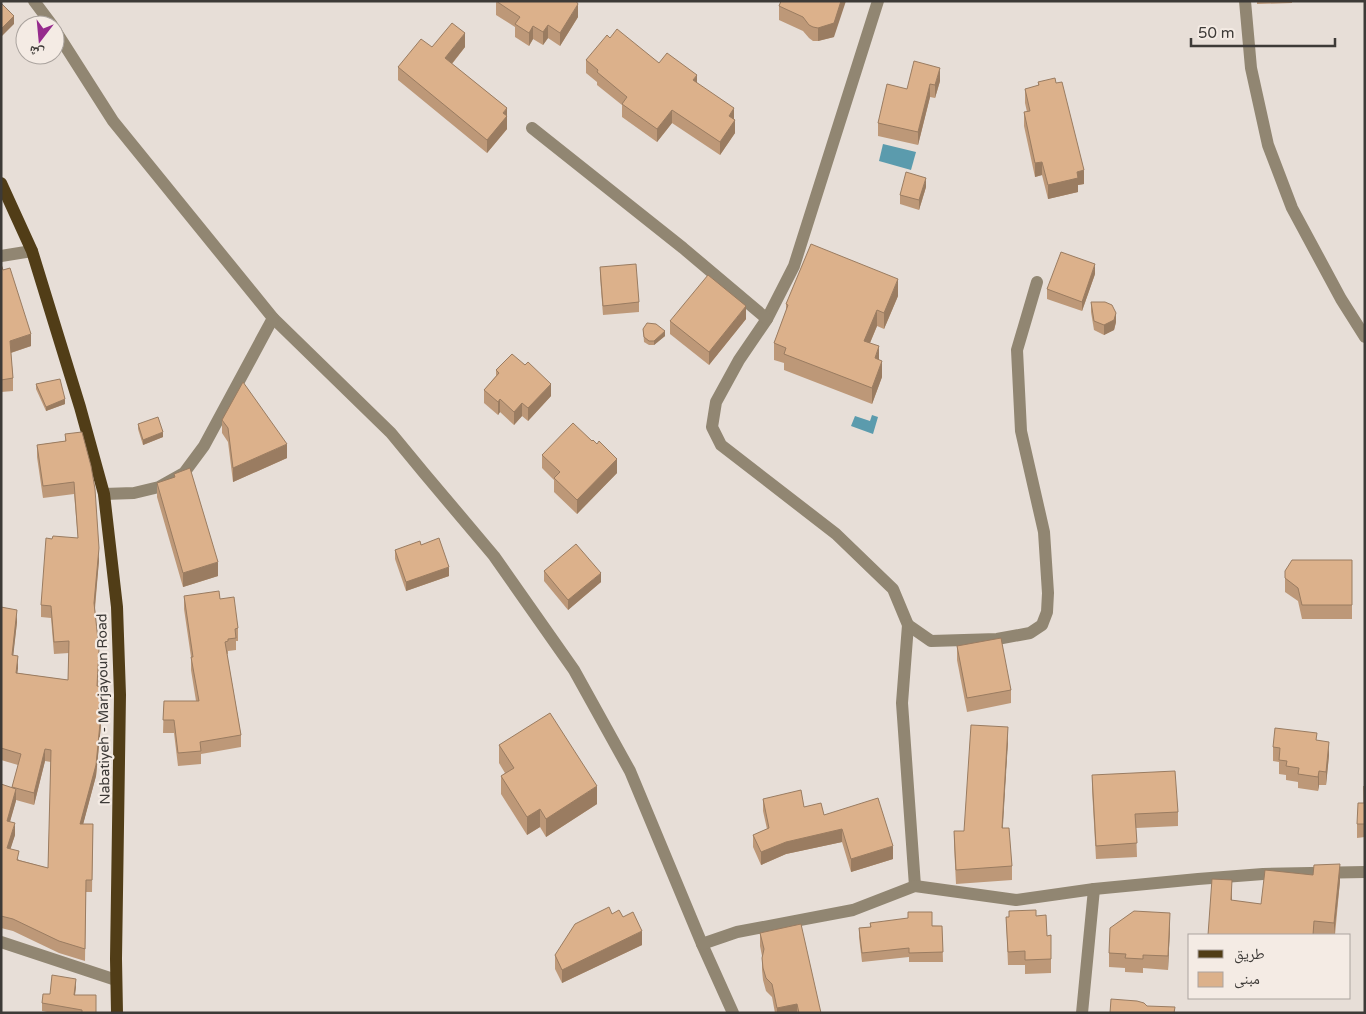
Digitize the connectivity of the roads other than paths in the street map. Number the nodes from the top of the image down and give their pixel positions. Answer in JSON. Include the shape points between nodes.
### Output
{"nodes":[{"id":1,"x":34,"y":1,"type":"edge"},
{"id":2,"x":878,"y":1,"type":"edge"},
{"id":3,"x":1243,"y":2,"type":"edge"},
{"id":4,"x":44,"y":15,"type":"edge"},
{"id":5,"x":65,"y":46,"type":"edge"},
{"id":6,"x":532,"y":128,"type":"dead end"},
{"id":7,"x":1,"y":183,"type":"edge"},
{"id":8,"x":32,"y":251,"type":"junction"},
{"id":9,"x":1,"y":256,"type":"edge"},
{"id":10,"x":1036,"y":282,"type":"dead end"},
{"id":11,"x":273,"y":318,"type":"junction"},
{"id":12,"x":767,"y":319,"type":"junction"},
{"id":13,"x":1365,"y":337,"type":"edge"},
{"id":14,"x":104,"y":494,"type":"junction"},
{"id":15,"x":908,"y":625,"type":"junction"},
{"id":16,"x":1365,"y":872,"type":"edge"},
{"id":17,"x":915,"y":886,"type":"junction"},
{"id":18,"x":1094,"y":889,"type":"junction"},
{"id":19,"x":1,"y":942,"type":"edge"},
{"id":20,"x":702,"y":944,"type":"junction"},
{"id":21,"x":116,"y":980,"type":"junction"},
{"id":22,"x":117,"y":1013,"type":"edge"},
{"id":23,"x":733,"y":1013,"type":"edge"},
{"id":24,"x":1082,"y":1013,"type":"edge"}],
"edges":[{"from":1,"to":4,"type":"street"},
{"from":2,"to":12,"type":"street","via":[[794,266]]},
{"from":3,"to":13,"type":"street","via":[[1251,68],[1268,144],[1292,208]]},
{"from":5,"to":11,"type":"street","via":[[113,121]]},
{"from":6,"to":12,"type":"street"},
{"from":7,"to":8,"type":"main road","name":"Nabatiyeh - Marjayoun Road"},
{"from":8,"to":9,"type":"street"},
{"from":8,"to":14,"type":"main road","name":"Nabatiyeh - Marjayoun Road"},
{"from":10,"to":15,"type":"street","via":[[1017,350],[1021,431],[1044,532],[1047,612],[1042,625],[1030,633],[997,639],[931,642]]},
{"from":11,"to":14,"type":"street","via":[[204,446],[184,473],[159,487],[134,493]]},
{"from":11,"to":20,"type":"street","via":[[390,433],[494,556],[574,670],[630,771]]},
{"from":12,"to":15,"type":"street","via":[[716,402],[712,427],[721,445],[836,534],[893,589]]},
{"from":14,"to":21,"type":"main road","name":"Nabatiyeh - Marjayoun Road","via":[[116,607],[120,695]]},
{"from":15,"to":17,"type":"street","via":[[902,704]]},
{"from":16,"to":18,"type":"street","via":[[1263,874]]},
{"from":17,"to":18,"type":"street","via":[[1016,900]]},
{"from":17,"to":20,"type":"street","via":[[853,910],[737,932]]},
{"from":18,"to":24,"type":"street"},
{"from":19,"to":21,"type":"street"},
{"from":20,"to":23,"type":"street"},
{"from":21,"to":22,"type":"main road","name":"Nabatiyeh - Marjayoun Road"}]}
